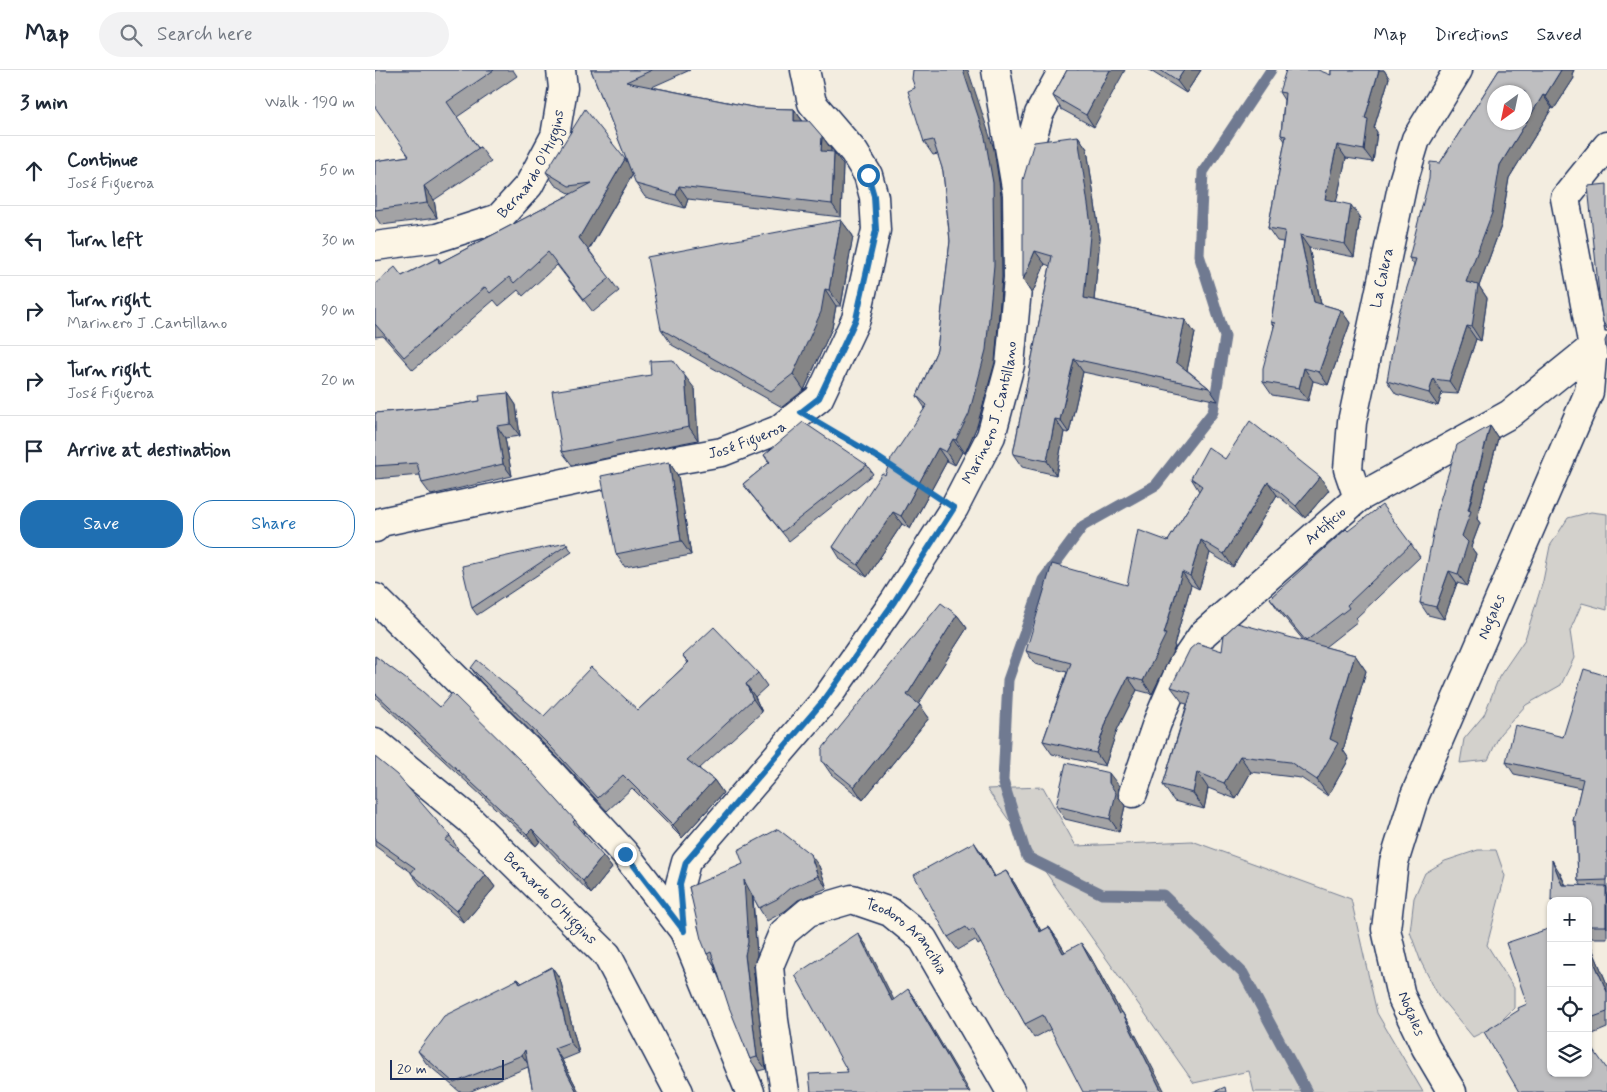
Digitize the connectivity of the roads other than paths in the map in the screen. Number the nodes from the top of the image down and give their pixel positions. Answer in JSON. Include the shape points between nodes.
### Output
{"nodes":[{"id":1,"x":561,"y":70,"type":"edge"},
{"id":2,"x":805,"y":70,"type":"edge"},
{"id":3,"x":996,"y":70,"type":"edge"},
{"id":4,"x":1063,"y":70,"type":"edge"},
{"id":5,"x":1458,"y":70,"type":"edge"},
{"id":6,"x":1607,"y":146,"type":"edge"},
{"id":7,"x":1017,"y":194,"type":"junction"},
{"id":8,"x":375,"y":246,"type":"edge"},
{"id":9,"x":1600,"y":346,"type":"edge"},
{"id":10,"x":1358,"y":498,"type":"junction"},
{"id":11,"x":375,"y":528,"type":"edge"},
{"id":12,"x":375,"y":598,"type":"edge"},
{"id":13,"x":375,"y":742,"type":"edge"},
{"id":14,"x":1133,"y":794,"type":"dead end"},
{"id":15,"x":684,"y":931,"type":"junction"},
{"id":16,"x":679,"y":1092,"type":"edge"},
{"id":17,"x":750,"y":1092,"type":"edge"},
{"id":18,"x":785,"y":1092,"type":"edge"},
{"id":19,"x":1011,"y":1092,"type":"edge"},
{"id":20,"x":1452,"y":1092,"type":"edge"}],
"edges":[{"from":1,"to":8,"type":"street","name":"Bernardo O'Higgins","via":[[563,88],[555,136],[529,185],[499,218],[437,238]]},
{"from":2,"to":11,"type":"street","name":"José Figueroa","via":[[812,103],[854,152],[868,175],[874,196],[876,230],[856,319],[819,398],[778,430],[722,452],[381,522]]},
{"from":3,"to":7,"type":"street"},
{"from":4,"to":7,"type":"street","via":[[1039,114]]},
{"from":5,"to":10,"type":"street","name":"La Calera","via":[[1416,139],[1403,182],[1353,422],[1348,469]]},
{"from":6,"to":9,"type":"street","name":"Nogales","via":[[1565,198]]},
{"from":7,"to":15,"type":"street","name":"Marinero J .Cantillano","via":[[1018,278],[1011,365],[991,436],[954,508],[894,602],[825,699],[686,862],[680,884]]},
{"from":9,"to":10,"type":"street","name":"Artificio","via":[[1510,414]]},
{"from":9,"to":20,"type":"street","name":"Nogales","via":[[1589,392],[1415,795],[1394,862],[1386,929],[1401,996]]},
{"from":10,"to":14,"type":"street","name":"Artificio","via":[[1203,634],[1182,665],[1157,723]]},
{"from":12,"to":15,"type":"street","via":[[549,771],[625,854]]},
{"from":13,"to":16,"type":"street","name":"Bernardo O'Higgins","via":[[469,819],[607,956]]},
{"from":15,"to":17,"type":"street","name":"Marinero J .Cantillano"},
{"from":18,"to":19,"type":"street","name":"Teodoro Arancibia","via":[[769,966],[783,933],[808,912],[852,899],[891,912],[923,939]]}]}
